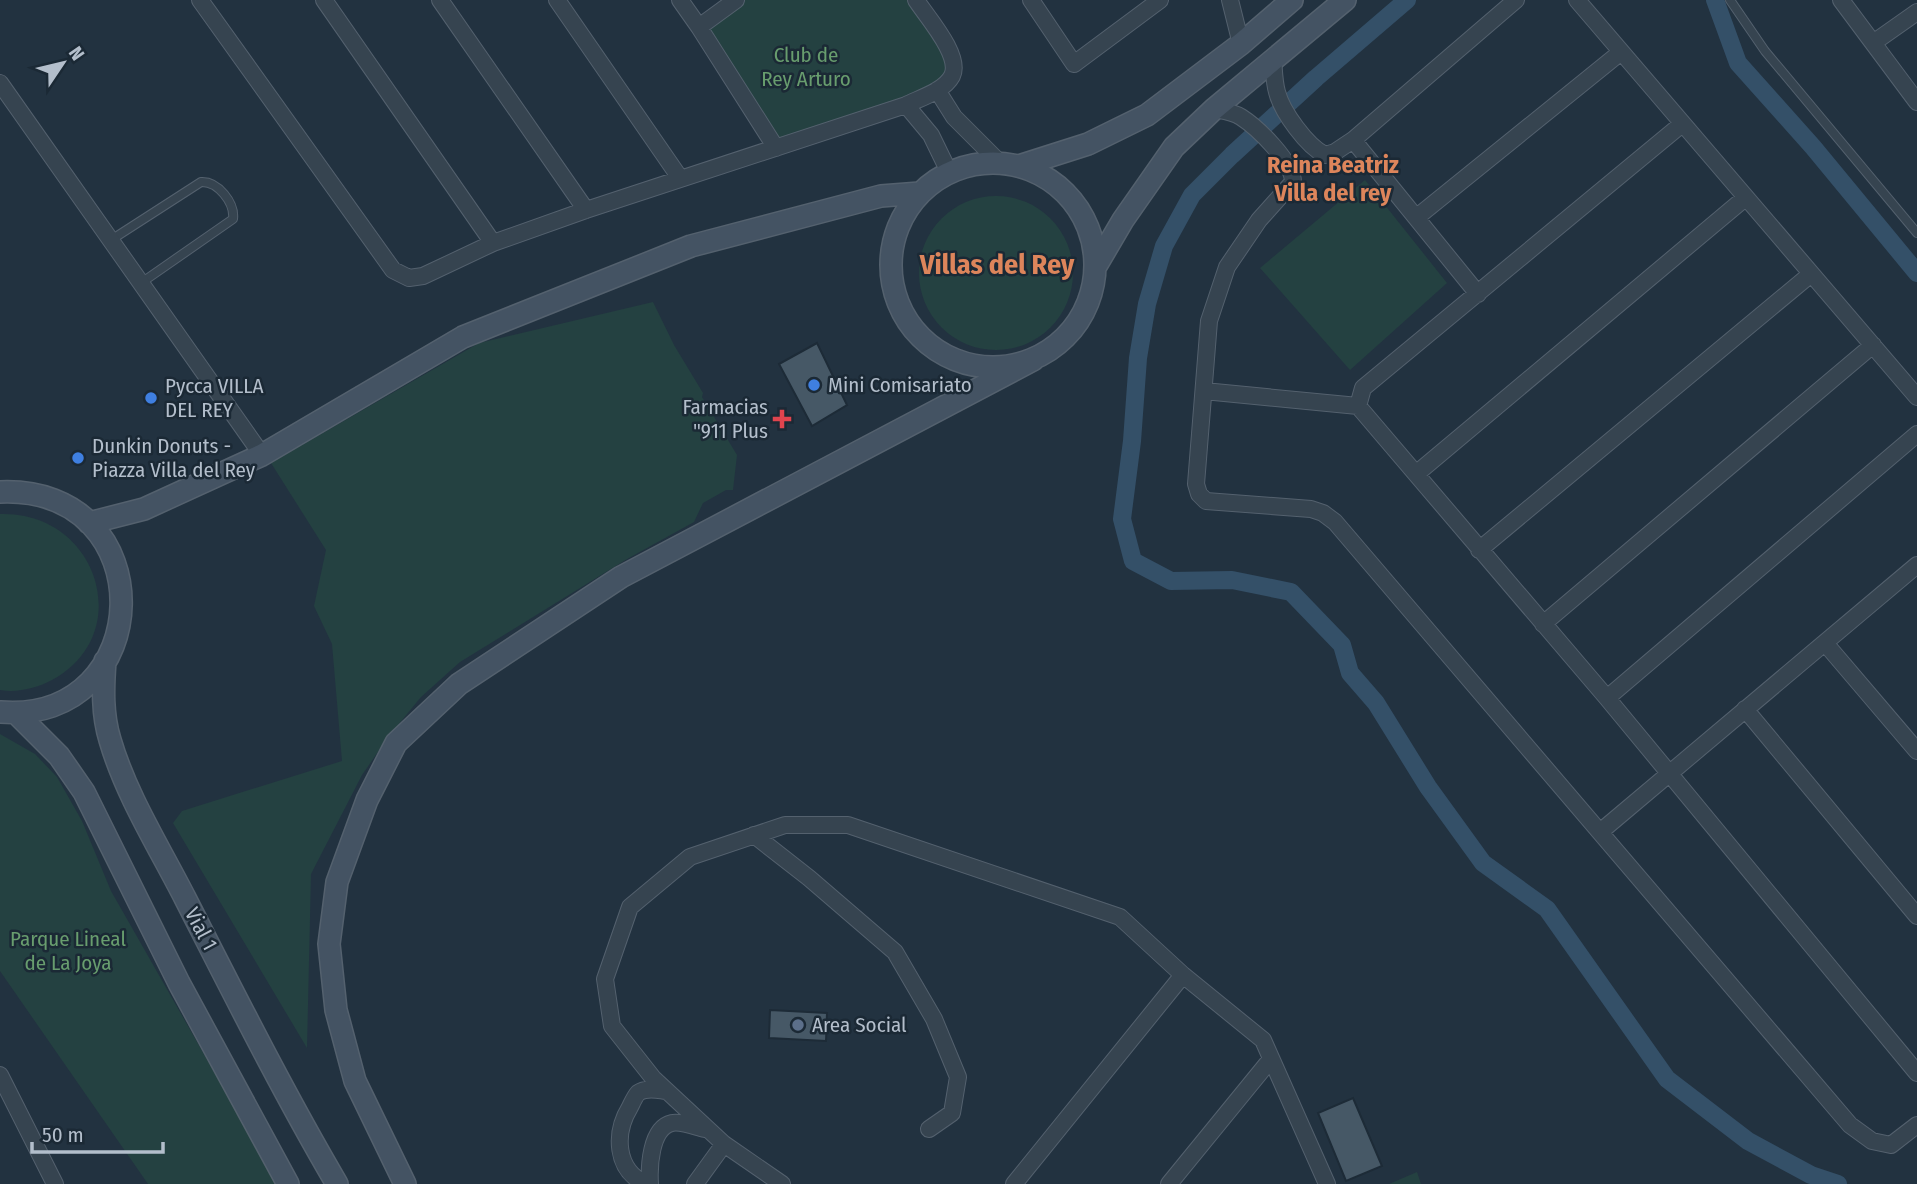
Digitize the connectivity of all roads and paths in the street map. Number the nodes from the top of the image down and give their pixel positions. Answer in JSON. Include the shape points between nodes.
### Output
{"nodes":[{"id":1,"x":200,"y":0,"type":"edge"},
{"id":2,"x":324,"y":0,"type":"edge"},
{"id":3,"x":440,"y":0,"type":"edge"},
{"id":4,"x":557,"y":0,"type":"edge"},
{"id":5,"x":680,"y":0,"type":"edge"},
{"id":6,"x":737,"y":0,"type":"edge"},
{"id":7,"x":916,"y":0,"type":"edge"},
{"id":8,"x":1031,"y":0,"type":"edge"},
{"id":9,"x":1230,"y":0,"type":"edge"},
{"id":10,"x":1292,"y":0,"type":"edge"},
{"id":11,"x":1345,"y":0,"type":"edge"},
{"id":12,"x":1516,"y":0,"type":"edge"},
{"id":13,"x":1577,"y":0,"type":"edge"},
{"id":14,"x":1730,"y":0,"type":"edge"},
{"id":15,"x":1841,"y":0,"type":"edge"},
{"id":16,"x":1157,"y":1,"type":"edge"},
{"id":17,"x":1917,"y":12,"type":"edge"},
{"id":18,"x":699,"y":27,"type":"junction"},
{"id":19,"x":1873,"y":43,"type":"junction"},
{"id":20,"x":1241,"y":44,"type":"junction"},
{"id":21,"x":1620,"y":52,"type":"junction"},
{"id":22,"x":1273,"y":58,"type":"junction"},
{"id":23,"x":0,"y":83,"type":"edge"},
{"id":24,"x":937,"y":90,"type":"junction"},
{"id":25,"x":1917,"y":102,"type":"edge"},
{"id":26,"x":906,"y":105,"type":"junction"},
{"id":27,"x":1214,"y":109,"type":"junction"},
{"id":28,"x":1682,"y":124,"type":"junction"},
{"id":29,"x":1353,"y":140,"type":"junction"},
{"id":30,"x":776,"y":148,"type":"junction"},
{"id":31,"x":1009,"y":164,"type":"junction"},
{"id":32,"x":949,"y":172,"type":"junction"},
{"id":33,"x":680,"y":178,"type":"junction"},
{"id":34,"x":920,"y":193,"type":"junction"},
{"id":35,"x":1745,"y":198,"type":"junction"},
{"id":36,"x":586,"y":210,"type":"junction"},
{"id":37,"x":1417,"y":218,"type":"junction"},
{"id":38,"x":1917,"y":233,"type":"edge"},
{"id":39,"x":111,"y":240,"type":"junction"},
{"id":40,"x":494,"y":243,"type":"junction"},
{"id":41,"x":1096,"y":267,"type":"junction"},
{"id":42,"x":1811,"y":274,"type":"junction"},
{"id":43,"x":141,"y":283,"type":"junction"},
{"id":44,"x":1478,"y":293,"type":"junction"},
{"id":45,"x":1873,"y":345,"type":"junction"},
{"id":46,"x":1033,"y":360,"type":"junction"},
{"id":47,"x":1204,"y":391,"type":"junction"},
{"id":48,"x":1917,"y":397,"type":"edge"},
{"id":49,"x":1358,"y":406,"type":"junction"},
{"id":50,"x":1917,"y":434,"type":"edge"},
{"id":51,"x":262,"y":455,"type":"junction"},
{"id":52,"x":1416,"y":474,"type":"junction"},
{"id":53,"x":0,"y":492,"type":"edge"},
{"id":54,"x":89,"y":523,"type":"junction"},
{"id":55,"x":1479,"y":550,"type":"junction"},
{"id":56,"x":1914,"y":573,"type":"edge"},
{"id":57,"x":1543,"y":624,"type":"junction"},
{"id":58,"x":1825,"y":643,"type":"junction"},
{"id":59,"x":105,"y":661,"type":"junction"},
{"id":60,"x":1607,"y":698,"type":"junction"},
{"id":61,"x":1745,"y":709,"type":"junction"},
{"id":62,"x":8,"y":712,"type":"edge"},
{"id":63,"x":1917,"y":751,"type":"edge"},
{"id":64,"x":1667,"y":773,"type":"junction"},
{"id":65,"x":1600,"y":832,"type":"junction"},
{"id":66,"x":754,"y":835,"type":"junction"},
{"id":67,"x":1917,"y":916,"type":"edge"},
{"id":68,"x":1184,"y":975,"type":"junction"},
{"id":69,"x":1271,"y":1059,"type":"junction"},
{"id":70,"x":1917,"y":1073,"type":"edge"},
{"id":71,"x":2,"y":1081,"type":"edge"},
{"id":72,"x":666,"y":1091,"type":"junction"},
{"id":73,"x":1917,"y":1125,"type":"edge"},
{"id":74,"x":929,"y":1129,"type":"dead end"},
{"id":75,"x":708,"y":1130,"type":"junction"},
{"id":76,"x":724,"y":1144,"type":"junction"},
{"id":77,"x":1321,"y":1181,"type":"edge"},
{"id":78,"x":55,"y":1184,"type":"edge"},
{"id":79,"x":288,"y":1184,"type":"edge"},
{"id":80,"x":337,"y":1184,"type":"edge"},
{"id":81,"x":405,"y":1184,"type":"edge"},
{"id":82,"x":648,"y":1184,"type":"edge"},
{"id":83,"x":695,"y":1184,"type":"edge"},
{"id":84,"x":782,"y":1184,"type":"edge"},
{"id":85,"x":1014,"y":1184,"type":"edge"},
{"id":86,"x":1169,"y":1184,"type":"edge"}],
"edges":[{"from":1,"to":40,"type":"street","via":[[393,271],[409,278],[423,276]]},
{"from":2,"to":40,"type":"street"},
{"from":3,"to":36,"type":"street"},
{"from":4,"to":33,"type":"street"},
{"from":5,"to":18,"type":"street"},
{"from":6,"to":18,"type":"street"},
{"from":7,"to":24,"type":"street","via":[[954,63],[952,77]]},
{"from":8,"to":16,"type":"street","via":[[1074,64]]},
{"from":9,"to":20,"type":"street"},
{"from":10,"to":20,"type":"street"},
{"from":11,"to":22,"type":"street"},
{"from":12,"to":29,"type":"street"},
{"from":13,"to":21,"type":"street"},
{"from":14,"to":38,"type":"lane","via":[[1773,61]]},
{"from":15,"to":19,"type":"street"},
{"from":17,"to":19,"type":"street"},
{"from":18,"to":30,"type":"street"},
{"from":19,"to":25,"type":"street"},
{"from":20,"to":31,"type":"street","via":[[1147,115],[1088,144]]},
{"from":21,"to":28,"type":"street"},
{"from":21,"to":37,"type":"street"},
{"from":22,"to":27,"type":"street"},
{"from":22,"to":29,"type":"street","via":[[1277,92],[1318,152],[1325,155]]},
{"from":23,"to":39,"type":"street"},
{"from":24,"to":26,"type":"street"},
{"from":24,"to":31,"type":"street","via":[[954,117]]},
{"from":26,"to":30,"type":"street"},
{"from":26,"to":32,"type":"street","via":[[931,135]]},
{"from":27,"to":41,"type":"street","via":[[1174,147]]},
{"from":27,"to":47,"type":"street","via":[[1240,117],[1256,129],[1293,173],[1293,181],[1227,267],[1209,321]]},
{"from":28,"to":35,"type":"street"},
{"from":28,"to":44,"type":"street"},
{"from":29,"to":37,"type":"street"},
{"from":30,"to":33,"type":"street"},
{"from":31,"to":32,"type":"street","via":[[974,164]]},
{"from":31,"to":41,"type":"street","via":[[1050,180],[1075,203],[1091,233]]},
{"from":32,"to":34,"type":"street"},
{"from":33,"to":36,"type":"street"},
{"from":34,"to":46,"type":"street","via":[[900,222],[891,256],[894,290],[909,323],[933,348],[965,363],[999,368]]},
{"from":34,"to":51,"type":"street","via":[[881,195],[691,246],[463,337]]},
{"from":35,"to":42,"type":"street"},
{"from":35,"to":52,"type":"street"},
{"from":36,"to":40,"type":"street"},
{"from":37,"to":44,"type":"street"},
{"from":39,"to":43,"type":"street"},
{"from":39,"to":43,"type":"lane","via":[[201,182],[216,185],[234,213],[233,219]]},
{"from":41,"to":46,"type":"street","via":[[1091,296],[1078,323],[1059,345]]},
{"from":42,"to":45,"type":"street"},
{"from":42,"to":55,"type":"street"},
{"from":43,"to":51,"type":"street"},
{"from":44,"to":49,"type":"street","via":[[1363,388]]},
{"from":45,"to":48,"type":"street"},
{"from":45,"to":57,"type":"street"},
{"from":46,"to":81,"type":"street","via":[[621,578],[459,684],[396,743],[367,800],[337,882],[329,944],[336,1010],[355,1082]]},
{"from":47,"to":49,"type":"street"},
{"from":47,"to":65,"type":"street","via":[[1199,494],[1206,500],[1311,509],[1335,522]]},
{"from":49,"to":52,"type":"street"},
{"from":50,"to":60,"type":"street"},
{"from":51,"to":54,"type":"street","via":[[144,509]]},
{"from":52,"to":55,"type":"street"},
{"from":53,"to":54,"type":"street","via":[[47,497]]},
{"from":54,"to":59,"type":"street","via":[[106,544],[121,582],[120,623]]},
{"from":55,"to":57,"type":"street"},
{"from":56,"to":58,"type":"street"},
{"from":57,"to":60,"type":"street"},
{"from":58,"to":61,"type":"street"},
{"from":58,"to":63,"type":"street"},
{"from":59,"to":62,"type":"street","via":[[67,698],[42,708]]},
{"from":59,"to":80,"type":"street","name":"Vial 1","via":[[105,721],[128,787]]},
{"from":60,"to":64,"type":"street"},
{"from":61,"to":64,"type":"street"},
{"from":61,"to":67,"type":"street"},
{"from":62,"to":79,"type":"street","name":"Vial 1","via":[[59,756],[84,792],[179,983]]},
{"from":64,"to":65,"type":"street"},
{"from":64,"to":70,"type":"street"},
{"from":65,"to":73,"type":"street","via":[[1850,1125],[1872,1142],[1891,1145]]},
{"from":66,"to":68,"type":"street","via":[[785,825],[848,825],[1120,918]]},
{"from":66,"to":72,"type":"street","via":[[690,857],[630,907],[605,979],[612,1026]]},
{"from":66,"to":74,"type":"street","via":[[895,952],[934,1018],[958,1077],[952,1113]]},
{"from":68,"to":69,"type":"street","via":[[1263,1040]]},
{"from":68,"to":85,"type":"street"},
{"from":69,"to":77,"type":"street"},
{"from":69,"to":86,"type":"street"},
{"from":71,"to":78,"type":"street"},
{"from":72,"to":75,"type":"street"},
{"from":72,"to":82,"type":"street","via":[[638,1093],[618,1138],[621,1158]]},
{"from":75,"to":76,"type":"street"},
{"from":75,"to":82,"type":"street","via":[[673,1122],[665,1126],[650,1156]]},
{"from":76,"to":83,"type":"street"},
{"from":76,"to":84,"type":"street"}]}
